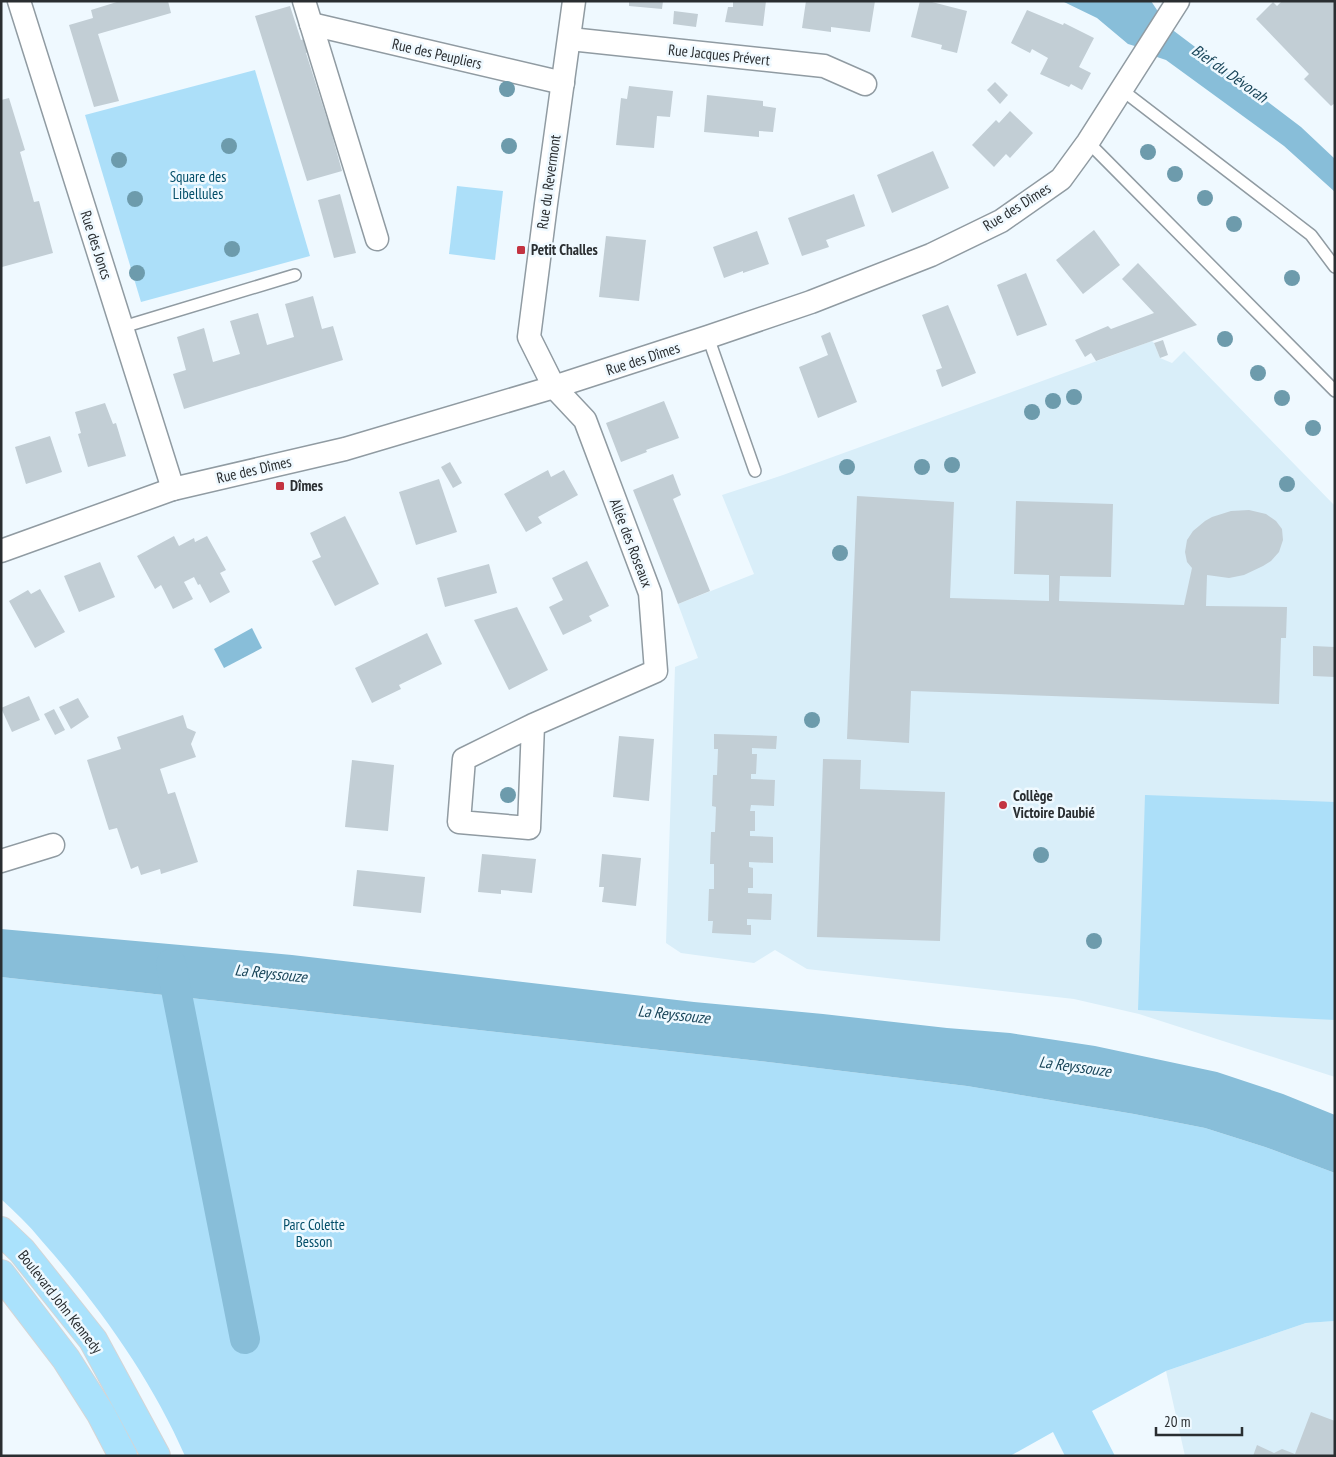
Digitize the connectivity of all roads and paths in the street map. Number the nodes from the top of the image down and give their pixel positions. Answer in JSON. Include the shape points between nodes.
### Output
{"nodes":[{"id":1,"x":20,"y":1,"type":"edge"},
{"id":2,"x":304,"y":1,"type":"edge"},
{"id":3,"x":574,"y":1,"type":"edge"},
{"id":4,"x":1175,"y":6,"type":"edge"},
{"id":5,"x":311,"y":24,"type":"junction"},
{"id":6,"x":570,"y":39,"type":"junction"},
{"id":7,"x":563,"y":83,"type":"junction"},
{"id":8,"x":865,"y":84,"type":"dead end"},
{"id":9,"x":1122,"y":90,"type":"junction"},
{"id":10,"x":1088,"y":142,"type":"junction"},
{"id":11,"x":377,"y":239,"type":"dead end"},
{"id":12,"x":1335,"y":267,"type":"edge"},
{"id":13,"x":295,"y":275,"type":"dead end"},
{"id":14,"x":122,"y":328,"type":"junction"},
{"id":15,"x":708,"y":337,"type":"junction"},
{"id":16,"x":554,"y":387,"type":"junction"},
{"id":17,"x":1335,"y":391,"type":"edge"},
{"id":18,"x":755,"y":471,"type":"dead end"},
{"id":19,"x":174,"y":489,"type":"junction"},
{"id":20,"x":1,"y":551,"type":"edge"},
{"id":21,"x":533,"y":725,"type":"junction"},
{"id":22,"x":53,"y":846,"type":"dead end"},
{"id":23,"x":1,"y":861,"type":"edge"},
{"id":24,"x":1,"y":1231,"type":"edge"},
{"id":25,"x":1,"y":1274,"type":"edge"},
{"id":26,"x":124,"y":1456,"type":"edge"},
{"id":27,"x":156,"y":1456,"type":"edge"}],
"edges":[{"from":1,"to":14,"type":"street","name":"Rue des Joncs"},
{"from":2,"to":5,"type":"street"},
{"from":3,"to":6,"type":"street","name":"Rue du Revermont"},
{"from":4,"to":9,"type":"street","name":"Rue des Dîmes"},
{"from":5,"to":7,"type":"street","name":"Rue des Peupliers"},
{"from":5,"to":11,"type":"street"},
{"from":6,"to":7,"type":"street","name":"Rue du Revermont"},
{"from":6,"to":8,"type":"street","name":"Rue Jacques Prévert","via":[[824,66]]},
{"from":7,"to":16,"type":"street","name":"Rue du Revermont","via":[[529,337]]},
{"from":9,"to":10,"type":"street","name":"Rue des Dîmes"},
{"from":9,"to":12,"type":"lane","via":[[1311,235]]},
{"from":10,"to":15,"type":"street","name":"Rue des Dîmes","via":[[1061,179],[1001,221],[931,255],[811,302]]},
{"from":10,"to":17,"type":"lane"},
{"from":13,"to":14,"type":"lane"},
{"from":14,"to":19,"type":"street","name":"Rue des Joncs"},
{"from":15,"to":16,"type":"street","name":"Rue des Dîmes"},
{"from":15,"to":18,"type":"lane"},
{"from":16,"to":19,"type":"street","name":"Rue des Dîmes","via":[[345,449]]},
{"from":16,"to":21,"type":"street","name":"Allée des Roseaux","via":[[585,420],[650,592],[656,671]]},
{"from":19,"to":20,"type":"street","name":"Rue des Dîmes"},
{"from":21,"to":21,"type":"street","name":"Allée des Roseaux","via":[[464,758],[459,822],[529,828]]},
{"from":22,"to":23,"type":"street"},
{"from":24,"to":27,"type":"main road","name":"Boulevard John Kennedy","via":[[22,1251],[93,1340]]},
{"from":25,"to":26,"type":"main road","name":"Boulevard John Kennedy","via":[[66,1358]]}]}
